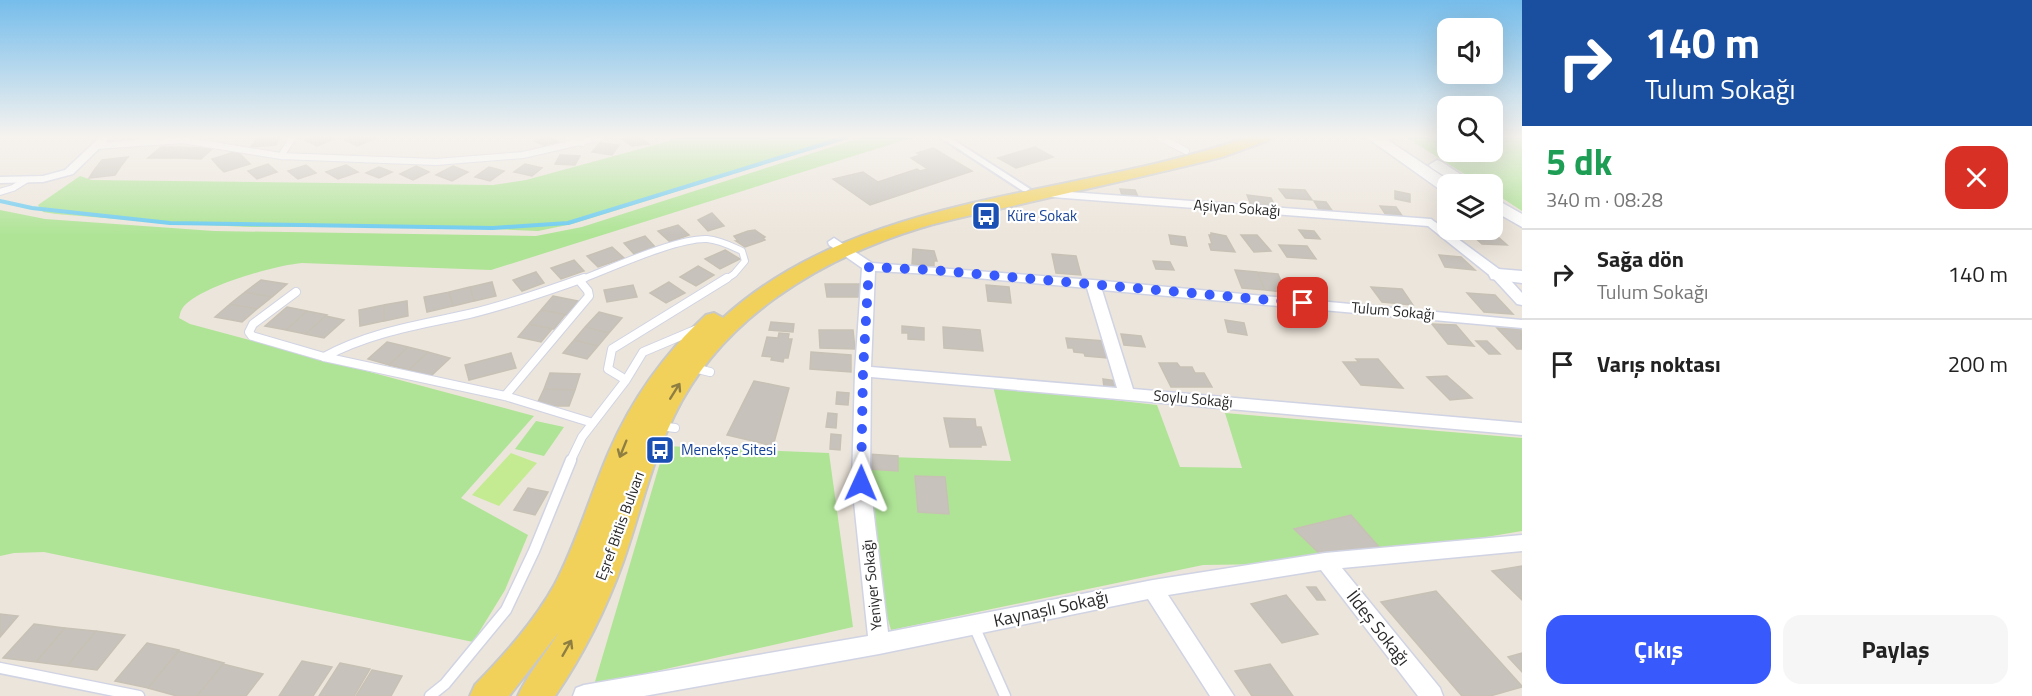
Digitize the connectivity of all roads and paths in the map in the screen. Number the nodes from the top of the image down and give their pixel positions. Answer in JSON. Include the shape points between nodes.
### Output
{"nodes":[{"id":1,"x":72,"y":169,"type":"edge"},
{"id":2,"x":998,"y":169,"type":"edge"},
{"id":3,"x":1117,"y":169,"type":"edge"},
{"id":4,"x":1140,"y":169,"type":"edge"},
{"id":5,"x":1421,"y":169,"type":"edge"},
{"id":6,"x":0,"y":180,"type":"edge"},
{"id":7,"x":26,"y":180,"type":"junction"},
{"id":8,"x":1437,"y":181,"type":"edge"},
{"id":9,"x":1034,"y":191,"type":"junction"},
{"id":10,"x":0,"y":192,"type":"edge"},
{"id":11,"x":1503,"y":209,"type":"edge"},
{"id":12,"x":1522,"y":222,"type":"edge"},
{"id":13,"x":1503,"y":227,"type":"edge"},
{"id":14,"x":1522,"y":238,"type":"edge"},
{"id":15,"x":840,"y":246,"type":"junction"},
{"id":16,"x":869,"y":267,"type":"junction"},
{"id":17,"x":1498,"y":275,"type":"junction"},
{"id":18,"x":1522,"y":277,"type":"edge"},
{"id":19,"x":579,"y":280,"type":"junction"},
{"id":20,"x":1093,"y":284,"type":"junction"},
{"id":21,"x":296,"y":292,"type":"dead end"},
{"id":22,"x":1522,"y":301,"type":"edge"},
{"id":23,"x":710,"y":324,"type":"junction"},
{"id":24,"x":1522,"y":324,"type":"edge"},
{"id":25,"x":324,"y":357,"type":"junction"},
{"id":26,"x":863,"y":371,"type":"junction"},
{"id":27,"x":626,"y":380,"type":"junction"},
{"id":28,"x":1126,"y":393,"type":"junction"},
{"id":29,"x":505,"y":396,"type":"junction"},
{"id":30,"x":592,"y":423,"type":"junction"},
{"id":31,"x":1522,"y":429,"type":"edge"},
{"id":32,"x":1522,"y":543,"type":"edge"},
{"id":33,"x":1325,"y":561,"type":"junction"},
{"id":34,"x":1153,"y":589,"type":"junction"},
{"id":35,"x":973,"y":625,"type":"junction"},
{"id":36,"x":879,"y":644,"type":"junction"},
{"id":37,"x":0,"y":668,"type":"edge"},
{"id":38,"x":139,"y":696,"type":"edge"},
{"id":39,"x":430,"y":696,"type":"edge"},
{"id":40,"x":487,"y":696,"type":"edge"},
{"id":41,"x":535,"y":696,"type":"edge"},
{"id":42,"x":584,"y":696,"type":"edge"},
{"id":43,"x":1005,"y":696,"type":"edge"},
{"id":44,"x":1223,"y":696,"type":"edge"},
{"id":45,"x":1432,"y":696,"type":"edge"}],
"edges":[{"from":1,"to":7,"type":"street"},
{"from":2,"to":9,"type":"street"},
{"from":3,"to":9,"type":"main road","name":"Eşref Bitlis Bulvarı"},
{"from":4,"to":9,"type":"main road","name":"Eşref Bitlis Bulvarı"},
{"from":5,"to":8,"type":"main road"},
{"from":6,"to":7,"type":"street"},
{"from":7,"to":10,"type":"lane"},
{"from":9,"to":15,"type":"main road","name":"Eşref Bitlis Bulvarı","via":[[912,215]]},
{"from":9,"to":17,"type":"street","name":"Aşiyan Sokağı","via":[[1431,223]]},
{"from":11,"to":12,"type":"main road"},
{"from":13,"to":14,"type":"main road"},
{"from":15,"to":16,"type":"street"},
{"from":15,"to":23,"type":"main road","name":"Eşref Bitlis Bulvarı","via":[[772,275]]},
{"from":41,"to":15,"type":"main road","name":"Eşref Bitlis Bulvarı","one_way":true,"via":[[569,645],[593,598],[666,427],[670,399],[701,370],[728,326]]},
{"from":16,"to":20,"type":"street","name":"Tulum Sokağı"},
{"from":16,"to":26,"type":"street","name":"Yeniyer Sokağı"},
{"from":17,"to":18,"type":"main road"},
{"from":17,"to":22,"type":"street"},
{"from":19,"to":25,"type":"lane","via":[[488,309],[371,335]]},
{"from":19,"to":27,"type":"lane","via":[[703,238],[717,239],[742,251],[745,257],[734,274],[612,349],[608,369]]},
{"from":19,"to":29,"type":"lane","via":[[589,296]]},
{"from":20,"to":24,"type":"street","name":"Tulum Sokağı"},
{"from":20,"to":28,"type":"street"},
{"from":21,"to":25,"type":"lane","via":[[253,324],[249,332]]},
{"from":23,"to":27,"type":"lane","via":[[643,352]]},
{"from":23,"to":40,"type":"main road","name":"Eşref Bitlis Bulvarı","one_way":true,"via":[[670,366],[651,394],[630,432],[564,595],[527,651]]},
{"from":25,"to":29,"type":"lane"},
{"from":26,"to":28,"type":"street","name":"Soylu Sokağı"},
{"from":26,"to":36,"type":"street","name":"Yeniyer Sokağı","via":[[861,483]]},
{"from":27,"to":30,"type":"lane"},
{"from":28,"to":31,"type":"street","name":"Soylu Sokağı"},
{"from":29,"to":30,"type":"lane"},
{"from":30,"to":39,"type":"lane","via":[[557,490],[506,610],[445,684]]},
{"from":32,"to":33,"type":"street","name":"Kaynaşlı Sokağı"},
{"from":33,"to":34,"type":"street","name":"Kaynaşlı Sokağı"},
{"from":33,"to":45,"type":"street","name":"İldeş Sokağı"},
{"from":34,"to":35,"type":"street","name":"Kaynaşlı Sokağı"},
{"from":34,"to":44,"type":"street"},
{"from":35,"to":36,"type":"street","name":"Kaynaşlı Sokağı"},
{"from":35,"to":43,"type":"lane"},
{"from":36,"to":42,"type":"street","name":"Kaynaşlı Sokağı"},
{"from":37,"to":38,"type":"lane"}]}
